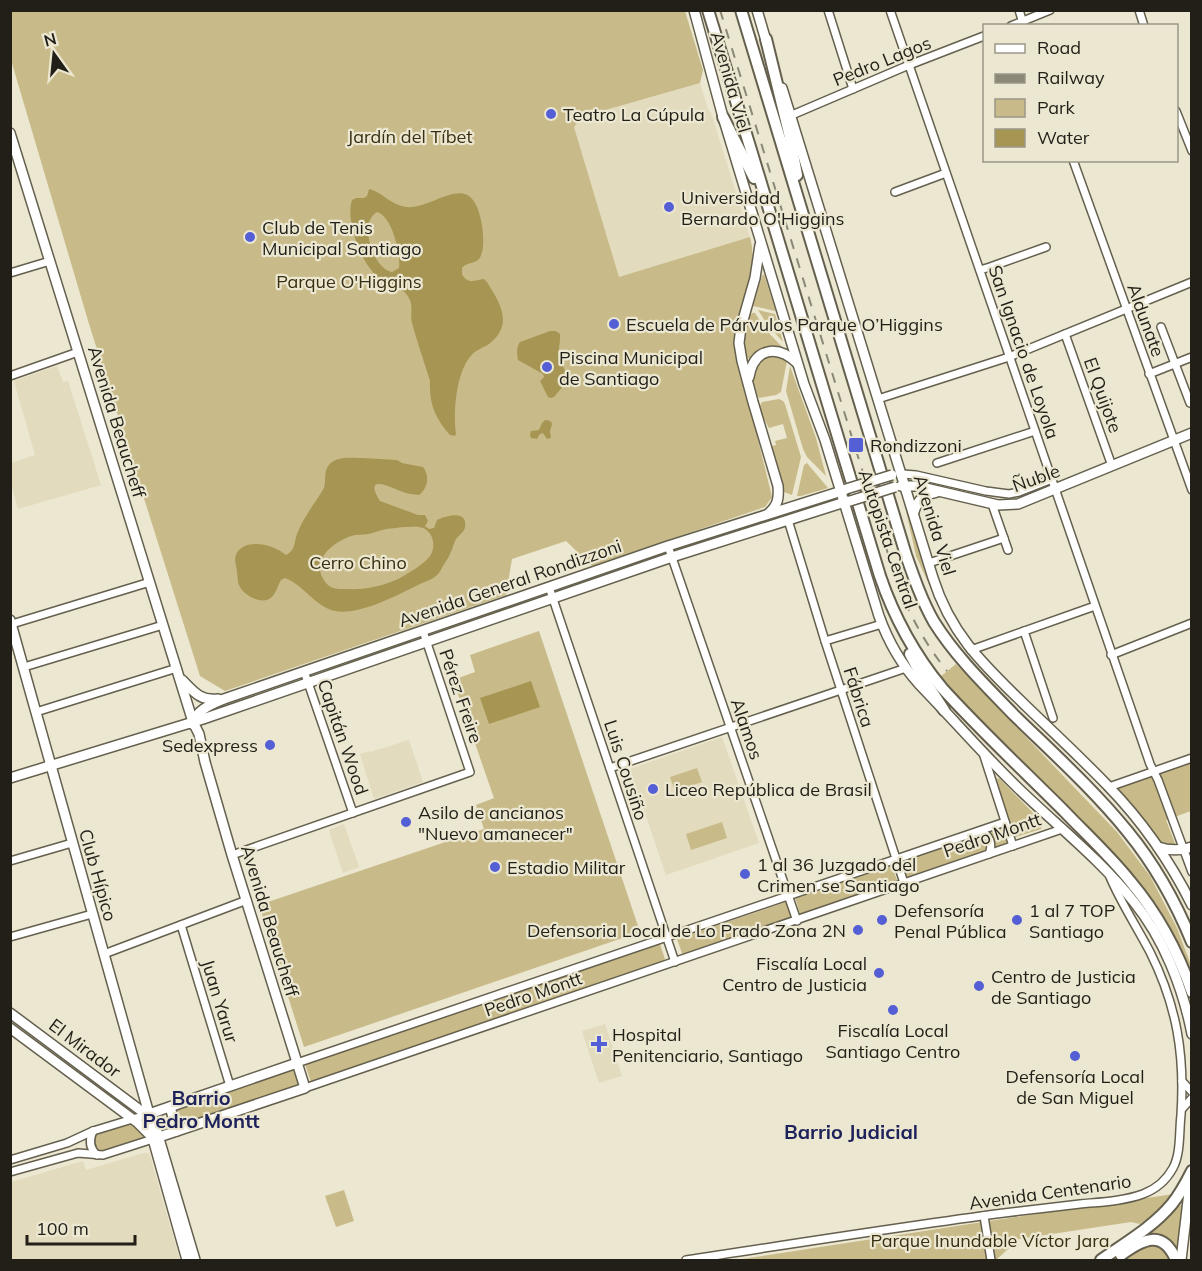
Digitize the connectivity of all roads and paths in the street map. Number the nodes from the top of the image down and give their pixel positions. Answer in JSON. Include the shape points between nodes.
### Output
{"nodes":[{"id":1,"x":693,"y":10,"type":"edge"},
{"id":2,"x":708,"y":10,"type":"edge"},
{"id":3,"x":741,"y":10,"type":"edge"},
{"id":4,"x":757,"y":10,"type":"edge"},
{"id":5,"x":828,"y":10,"type":"edge"},
{"id":6,"x":890,"y":10,"type":"edge"},
{"id":7,"x":1019,"y":10,"type":"edge"},
{"id":8,"x":1050,"y":10,"type":"edge"},
{"id":9,"x":1024,"y":23,"type":"edge"},
{"id":10,"x":983,"y":36,"type":"edge"},
{"id":11,"x":766,"y":39,"type":"junction"},
{"id":12,"x":909,"y":65,"type":"junction"},
{"id":13,"x":854,"y":89,"type":"junction"},
{"id":14,"x":792,"y":115,"type":"junction"},
{"id":15,"x":1178,"y":116,"type":"edge"},
{"id":16,"x":723,"y":117,"type":"junction"},
{"id":17,"x":11,"y":136,"type":"edge"},
{"id":18,"x":1191,"y":151,"type":"edge"},
{"id":19,"x":1074,"y":162,"type":"edge"},
{"id":20,"x":946,"y":173,"type":"junction"},
{"id":21,"x":895,"y":192,"type":"dead end"},
{"id":22,"x":768,"y":206,"type":"junction"},
{"id":23,"x":801,"y":208,"type":"junction"},
{"id":24,"x":760,"y":239,"type":"junction"},
{"id":25,"x":1046,"y":247,"type":"dead end"},
{"id":26,"x":50,"y":261,"type":"junction"},
{"id":27,"x":980,"y":270,"type":"junction"},
{"id":28,"x":10,"y":273,"type":"edge"},
{"id":29,"x":1191,"y":282,"type":"edge"},
{"id":30,"x":1126,"y":309,"type":"junction"},
{"id":31,"x":1161,"y":327,"type":"dead end"},
{"id":32,"x":1065,"y":334,"type":"junction"},
{"id":33,"x":78,"y":352,"type":"junction"},
{"id":34,"x":1009,"y":357,"type":"junction"},
{"id":35,"x":1191,"y":357,"type":"edge"},
{"id":36,"x":798,"y":364,"type":"junction"},
{"id":37,"x":1175,"y":364,"type":"junction"},
{"id":38,"x":1149,"y":374,"type":"junction"},
{"id":39,"x":10,"y":376,"type":"edge"},
{"id":40,"x":748,"y":382,"type":"junction"},
{"id":41,"x":878,"y":399,"type":"junction"},
{"id":42,"x":1190,"y":403,"type":"edge"},
{"id":43,"x":1035,"y":431,"type":"junction"},
{"id":44,"x":1191,"y":433,"type":"edge"},
{"id":45,"x":1173,"y":441,"type":"junction"},
{"id":46,"x":937,"y":463,"type":"dead end"},
{"id":47,"x":1112,"y":466,"type":"junction"},
{"id":48,"x":897,"y":474,"type":"junction"},
{"id":49,"x":1052,"y":479,"type":"junction"},
{"id":50,"x":905,"y":485,"type":"junction"},
{"id":51,"x":778,"y":486,"type":"junction"},
{"id":52,"x":1055,"y":489,"type":"junction"},
{"id":53,"x":843,"y":490,"type":"junction"},
{"id":54,"x":1191,"y":490,"type":"edge"},
{"id":55,"x":939,"y":491,"type":"junction"},
{"id":56,"x":847,"y":501,"type":"junction"},
{"id":57,"x":800,"y":503,"type":"junction"},
{"id":58,"x":993,"y":504,"type":"junction"},
{"id":59,"x":914,"y":512,"type":"junction"},
{"id":60,"x":769,"y":513,"type":"junction"},
{"id":61,"x":788,"y":520,"type":"junction"},
{"id":62,"x":1004,"y":538,"type":"junction"},
{"id":63,"x":668,"y":546,"type":"junction"},
{"id":64,"x":1008,"y":550,"type":"dead end"},
{"id":65,"x":672,"y":557,"type":"junction"},
{"id":66,"x":929,"y":563,"type":"junction"},
{"id":67,"x":150,"y":582,"type":"junction"},
{"id":68,"x":549,"y":587,"type":"junction"},
{"id":69,"x":553,"y":598,"type":"junction"},
{"id":70,"x":1095,"y":606,"type":"junction"},
{"id":71,"x":896,"y":617,"type":"junction"},
{"id":72,"x":11,"y":622,"type":"edge"},
{"id":73,"x":1191,"y":622,"type":"edge"},
{"id":74,"x":882,"y":624,"type":"junction"},
{"id":75,"x":163,"y":625,"type":"junction"},
{"id":76,"x":423,"y":631,"type":"junction"},
{"id":77,"x":1024,"y":631,"type":"junction"},
{"id":78,"x":427,"y":641,"type":"junction"},
{"id":79,"x":825,"y":641,"type":"junction"},
{"id":80,"x":971,"y":650,"type":"junction"},
{"id":81,"x":1111,"y":655,"type":"junction"},
{"id":82,"x":24,"y":667,"type":"junction"},
{"id":83,"x":177,"y":668,"type":"junction"},
{"id":84,"x":906,"y":668,"type":"junction"},
{"id":85,"x":304,"y":671,"type":"junction"},
{"id":86,"x":180,"y":678,"type":"junction"},
{"id":87,"x":308,"y":682,"type":"junction"},
{"id":88,"x":841,"y":690,"type":"junction"},
{"id":89,"x":224,"y":699,"type":"junction"},
{"id":90,"x":944,"y":710,"type":"junction"},
{"id":91,"x":36,"y":712,"type":"junction"},
{"id":92,"x":1053,"y":718,"type":"dead end"},
{"id":93,"x":193,"y":722,"type":"junction"},
{"id":94,"x":730,"y":728,"type":"junction"},
{"id":95,"x":983,"y":751,"type":"junction"},
{"id":96,"x":1191,"y":758,"type":"edge"},
{"id":97,"x":51,"y":767,"type":"junction"},
{"id":98,"x":610,"y":768,"type":"junction"},
{"id":99,"x":1154,"y":771,"type":"junction"},
{"id":100,"x":10,"y":778,"type":"edge"},
{"id":101,"x":1109,"y":787,"type":"junction"},
{"id":102,"x":353,"y":813,"type":"junction"},
{"id":103,"x":1005,"y":822,"type":"junction"},
{"id":104,"x":1062,"y":829,"type":"junction"},
{"id":105,"x":981,"y":831,"type":"junction"},
{"id":106,"x":72,"y":843,"type":"junction"},
{"id":107,"x":1013,"y":846,"type":"junction"},
{"id":108,"x":1158,"y":847,"type":"junction"},
{"id":109,"x":1188,"y":848,"type":"edge"},
{"id":110,"x":989,"y":854,"type":"junction"},
{"id":111,"x":232,"y":855,"type":"junction"},
{"id":112,"x":896,"y":860,"type":"junction"},
{"id":113,"x":10,"y":861,"type":"edge"},
{"id":114,"x":1191,"y":872,"type":"edge"},
{"id":115,"x":1109,"y":874,"type":"junction"},
{"id":116,"x":904,"y":884,"type":"junction"},
{"id":117,"x":1168,"y":893,"type":"junction"},
{"id":118,"x":788,"y":896,"type":"junction"},
{"id":119,"x":247,"y":900,"type":"junction"},
{"id":120,"x":1191,"y":905,"type":"edge"},
{"id":121,"x":93,"y":914,"type":"junction"},
{"id":122,"x":796,"y":921,"type":"junction"},
{"id":123,"x":1191,"y":924,"type":"edge"},
{"id":124,"x":181,"y":925,"type":"junction"},
{"id":125,"x":10,"y":937,"type":"edge"},
{"id":126,"x":667,"y":938,"type":"junction"},
{"id":127,"x":1191,"y":942,"type":"edge"},
{"id":128,"x":104,"y":954,"type":"junction"},
{"id":129,"x":675,"y":962,"type":"junction"},
{"id":130,"x":1191,"y":992,"type":"edge"},
{"id":131,"x":10,"y":1013,"type":"edge"},
{"id":132,"x":10,"y":1028,"type":"edge"},
{"id":133,"x":1191,"y":1035,"type":"edge"},
{"id":134,"x":297,"y":1063,"type":"junction"},
{"id":135,"x":1182,"y":1080,"type":"junction"},
{"id":136,"x":230,"y":1086,"type":"junction"},
{"id":137,"x":305,"y":1088,"type":"junction"},
{"id":138,"x":1191,"y":1092,"type":"edge"},
{"id":139,"x":143,"y":1094,"type":"junction"},
{"id":140,"x":1191,"y":1098,"type":"edge"},
{"id":141,"x":130,"y":1102,"type":"junction"},
{"id":142,"x":170,"y":1107,"type":"junction"},
{"id":143,"x":1181,"y":1111,"type":"junction"},
{"id":144,"x":149,"y":1114,"type":"junction"},
{"id":145,"x":132,"y":1119,"type":"junction"},
{"id":146,"x":93,"y":1131,"type":"junction"},
{"id":147,"x":177,"y":1131,"type":"junction"},
{"id":148,"x":156,"y":1138,"type":"junction"},
{"id":149,"x":97,"y":1155,"type":"junction"},
{"id":150,"x":10,"y":1160,"type":"edge"},
{"id":151,"x":1191,"y":1172,"type":"edge"},
{"id":152,"x":10,"y":1173,"type":"edge"},
{"id":153,"x":984,"y":1216,"type":"junction"},
{"id":154,"x":182,"y":1227,"type":"junction"},
{"id":155,"x":187,"y":1260,"type":"edge"},
{"id":156,"x":195,"y":1260,"type":"edge"},
{"id":157,"x":686,"y":1260,"type":"edge"},
{"id":158,"x":991,"y":1260,"type":"edge"},
{"id":159,"x":1101,"y":1260,"type":"edge"},
{"id":160,"x":1113,"y":1260,"type":"edge"},
{"id":161,"x":1176,"y":1260,"type":"edge"},
{"id":162,"x":1181,"y":1260,"type":"edge"}],
"edges":[{"from":1,"to":16,"type":"main road","name":"Avenida Viel"},
{"from":2,"to":22,"type":"highway","name":"Autopista Central"},
{"from":3,"to":23,"type":"highway","name":"Autopista Central"},
{"from":4,"to":11,"type":"main road","name":"Avenida Viel"},
{"from":5,"to":13,"type":"street"},
{"from":6,"to":12,"type":"street","name":"San Ignacio de Loyola"},
{"from":7,"to":9,"type":"street"},
{"from":8,"to":9,"type":"street"},
{"from":10,"to":12,"type":"street","name":"Pedro Lagos"},
{"from":11,"to":14,"type":"main road","name":"Avenida Viel"},
{"from":11,"to":23,"type":"highway","via":[[793,151]]},
{"from":12,"to":13,"type":"street","name":"Pedro Lagos"},
{"from":12,"to":20,"type":"street","name":"San Ignacio de Loyola"},
{"from":13,"to":14,"type":"street","name":"Pedro Lagos"},
{"from":14,"to":41,"type":"main road","name":"Avenida Viel"},
{"from":15,"to":18,"type":"street"},
{"from":16,"to":22,"type":"highway"},
{"from":16,"to":24,"type":"main road","name":"Avenida Viel"},
{"from":17,"to":26,"type":"main road","name":"Avenida Beaucheff"},
{"from":19,"to":30,"type":"street","name":"Aldunate"},
{"from":20,"to":21,"type":"street"},
{"from":20,"to":27,"type":"street","name":"San Ignacio de Loyola"},
{"from":22,"to":71,"type":"highway","name":"Autopista Central","via":[[880,576]]},
{"from":23,"to":117,"type":"highway","name":"Autopista Central","via":[[906,555],[928,611],[969,669],[1118,820]]},
{"from":24,"to":36,"type":"main road","name":"Avenida Viel"},
{"from":24,"to":40,"type":"main road","via":[[755,278],[740,335]]},
{"from":25,"to":27,"type":"street"},
{"from":26,"to":28,"type":"street"},
{"from":26,"to":33,"type":"main road","name":"Avenida Beaucheff"},
{"from":27,"to":34,"type":"street","name":"San Ignacio de Loyola"},
{"from":29,"to":30,"type":"street"},
{"from":30,"to":32,"type":"street"},
{"from":30,"to":38,"type":"street","name":"Aldunate"},
{"from":31,"to":37,"type":"street"},
{"from":32,"to":34,"type":"street"},
{"from":32,"to":47,"type":"street","name":"El Quijote"},
{"from":33,"to":39,"type":"street"},
{"from":33,"to":67,"type":"main road","name":"Avenida Beaucheff"},
{"from":34,"to":41,"type":"street"},
{"from":34,"to":43,"type":"street","name":"San Ignacio de Loyola"},
{"from":35,"to":37,"type":"street"},
{"from":36,"to":40,"type":"main road","via":[[780,352],[763,353],[752,363]]},
{"from":36,"to":53,"type":"main road","name":"Avenida Viel"},
{"from":37,"to":38,"type":"street"},
{"from":37,"to":42,"type":"street"},
{"from":38,"to":45,"type":"street","name":"Aldunate"},
{"from":40,"to":51,"type":"main road"},
{"from":41,"to":48,"type":"main road","name":"Avenida Viel"},
{"from":43,"to":46,"type":"street"},
{"from":43,"to":49,"type":"street","name":"San Ignacio de Loyola"},
{"from":44,"to":45,"type":"main road","name":"Ñuble"},
{"from":45,"to":47,"type":"main road","name":"Ñuble"},
{"from":45,"to":54,"type":"street","name":"Aldunate"},
{"from":47,"to":52,"type":"main road","name":"Ñuble"},
{"from":48,"to":49,"type":"street","name":"Ñuble","via":[[1008,494]]},
{"from":48,"to":50,"type":"main road","name":"Avenida Viel"},
{"from":48,"to":53,"type":"main road","name":"Ñuble","bridge":true},
{"from":49,"to":52,"type":"street","name":"San Ignacio de Loyola"},
{"from":50,"to":55,"type":"main road","name":"Ñuble"},
{"from":50,"to":56,"type":"main road","name":"Ñuble","bridge":true},
{"from":50,"to":59,"type":"main road","name":"Avenida Viel"},
{"from":51,"to":57,"type":"main road","via":[[787,498]]},
{"from":51,"to":60,"type":"main road","via":[[777,503]]},
{"from":52,"to":58,"type":"main road","name":"Ñuble","via":[[1023,503]]},
{"from":52,"to":70,"type":"street","name":"San Ignacio de Loyola"},
{"from":53,"to":56,"type":"main road","name":"Avenida Viel"},
{"from":53,"to":57,"type":"main road","name":"Avenida General Rondizzoni"},
{"from":55,"to":58,"type":"main road","name":"Ñuble"},
{"from":55,"to":59,"type":"main road","via":[[921,499]]},
{"from":56,"to":61,"type":"main road","name":"Avenida General Rondizzoni"},
{"from":56,"to":74,"type":"main road","name":"Avenida Viel"},
{"from":57,"to":60,"type":"main road","name":"Avenida General Rondizzoni"},
{"from":58,"to":62,"type":"street"},
{"from":59,"to":66,"type":"main road","name":"Avenida Viel"},
{"from":60,"to":63,"type":"main road","name":"Avenida General Rondizzoni"},
{"from":61,"to":65,"type":"main road","name":"Avenida General Rondizzoni"},
{"from":61,"to":79,"type":"street","name":"Fábrica"},
{"from":62,"to":64,"type":"street"},
{"from":62,"to":66,"type":"street"},
{"from":63,"to":65,"type":"street","name":"Alamos"},
{"from":63,"to":68,"type":"main road","name":"Avenida General Rondizzoni"},
{"from":65,"to":69,"type":"main road","name":"Avenida General Rondizzoni"},
{"from":65,"to":94,"type":"street","name":"Alamos"},
{"from":66,"to":80,"type":"main road","name":"Avenida Viel","via":[[946,611]]},
{"from":67,"to":72,"type":"street"},
{"from":67,"to":75,"type":"main road","name":"Avenida Beaucheff"},
{"from":68,"to":69,"type":"street","name":"Luis Cousiño"},
{"from":68,"to":76,"type":"main road","name":"Avenida General Rondizzoni"},
{"from":69,"to":78,"type":"main road","name":"Avenida General Rondizzoni"},
{"from":69,"to":98,"type":"street","name":"Luis Cousiño"},
{"from":70,"to":77,"type":"street"},
{"from":70,"to":81,"type":"street","name":"San Ignacio de Loyola"},
{"from":71,"to":90,"type":"highway","via":[[916,667]]},
{"from":71,"to":130,"type":"highway","name":"Autopista Central","via":[[942,688],[1131,881],[1166,933]]},
{"from":72,"to":82,"type":"main road","name":"Club Hípico"},
{"from":73,"to":81,"type":"street"},
{"from":74,"to":79,"type":"street"},
{"from":74,"to":84,"type":"main road","name":"Avenida Viel"},
{"from":75,"to":82,"type":"street"},
{"from":75,"to":83,"type":"main road","name":"Avenida Beaucheff"},
{"from":76,"to":78,"type":"street","name":"Pérez Freire"},
{"from":76,"to":85,"type":"main road","name":"Avenida General Rondizzoni"},
{"from":77,"to":80,"type":"street"},
{"from":77,"to":92,"type":"street"},
{"from":78,"to":87,"type":"main road","name":"Avenida General Rondizzoni"},
{"from":78,"to":102,"type":"street","name":"Pérez Freire","via":[[470,772]]},
{"from":79,"to":88,"type":"street","name":"Fábrica"},
{"from":80,"to":101,"type":"main road","name":"Avenida Viel"},
{"from":81,"to":99,"type":"street","name":"San Ignacio de Loyola"},
{"from":82,"to":91,"type":"main road","name":"Club Hípico"},
{"from":83,"to":86,"type":"main road","name":"Avenida Beaucheff"},
{"from":83,"to":91,"type":"street"},
{"from":84,"to":88,"type":"street"},
{"from":84,"to":90,"type":"main road","name":"Avenida Viel"},
{"from":85,"to":87,"type":"street","name":"Capitán Wood"},
{"from":85,"to":89,"type":"main road","name":"Avenida General Rondizzoni"},
{"from":86,"to":89,"type":"main road","via":[[201,697]]},
{"from":86,"to":93,"type":"main road","name":"Avenida Beaucheff"},
{"from":87,"to":93,"type":"main road","name":"Avenida General Rondizzoni"},
{"from":87,"to":102,"type":"street","name":"Capitán Wood"},
{"from":88,"to":94,"type":"street"},
{"from":88,"to":112,"type":"street","name":"Fábrica"},
{"from":89,"to":93,"type":"main road","name":"Avenida General Rondizzoni","via":[[200,710]]},
{"from":90,"to":95,"type":"main road","name":"Avenida Viel"},
{"from":91,"to":97,"type":"main road","name":"Club Hípico"},
{"from":93,"to":97,"type":"main road","name":"Avenida General Rondizzoni"},
{"from":93,"to":111,"type":"main road","name":"Avenida Beaucheff","via":[[193,735],[205,762]]},
{"from":94,"to":98,"type":"street"},
{"from":94,"to":118,"type":"street","name":"Alamos"},
{"from":95,"to":103,"type":"street","name":"Avenida Viel"},
{"from":95,"to":104,"type":"main road","name":"Avenida Viel"},
{"from":96,"to":99,"type":"street"},
{"from":97,"to":100,"type":"main road","name":"Avenida General Rondizzoni"},
{"from":97,"to":106,"type":"main road","name":"Club Hípico"},
{"from":98,"to":126,"type":"street","name":"Luis Cousiño"},
{"from":99,"to":101,"type":"street"},
{"from":99,"to":109,"type":"street","name":"San Ignacio de Loyola"},
{"from":101,"to":108,"type":"main road","name":"Avenida Viel"},
{"from":102,"to":111,"type":"street"},
{"from":103,"to":105,"type":"street","name":"Pedro Montt"},
{"from":103,"to":107,"type":"street","name":"Avenida Viel"},
{"from":104,"to":107,"type":"street","name":"Pedro Montt"},
{"from":104,"to":115,"type":"main road","name":"Avenida Viel"},
{"from":105,"to":110,"type":"street","via":[[990,839]]},
{"from":105,"to":112,"type":"street","name":"Pedro Montt"},
{"from":106,"to":113,"type":"street"},
{"from":106,"to":121,"type":"main road","name":"Club Hípico"},
{"from":107,"to":110,"type":"street","name":"Pedro Montt"},
{"from":108,"to":109,"type":"main road"},
{"from":108,"to":120,"type":"main road","name":"Avenida Viel"},
{"from":109,"to":114,"type":"street","name":"San Ignacio de Loyola"},
{"from":110,"to":116,"type":"street","name":"Pedro Montt"},
{"from":111,"to":119,"type":"main road","name":"Avenida Beaucheff"},
{"from":112,"to":116,"type":"street","name":"Fábrica"},
{"from":112,"to":118,"type":"street","name":"Pedro Montt"},
{"from":115,"to":133,"type":"main road","name":"Avenida Viel","via":[[1139,909],[1161,946],[1177,982]]},
{"from":115,"to":135,"type":"street","name":"Avenida Centenario","via":[[1168,992],[1178,1033]]},
{"from":116,"to":122,"type":"street","name":"Pedro Montt"},
{"from":117,"to":123,"type":"highway"},
{"from":117,"to":127,"type":"highway","name":"Autopista Central"},
{"from":118,"to":122,"type":"street","name":"Alamos"},
{"from":118,"to":126,"type":"street","name":"Pedro Montt"},
{"from":119,"to":124,"type":"street"},
{"from":119,"to":134,"type":"main road","name":"Avenida Beaucheff"},
{"from":121,"to":125,"type":"street"},
{"from":121,"to":128,"type":"main road","name":"Club Hípico"},
{"from":122,"to":129,"type":"street","name":"Pedro Montt"},
{"from":124,"to":128,"type":"street"},
{"from":124,"to":136,"type":"street","name":"Juan Yarur"},
{"from":126,"to":129,"type":"street","name":"Luis Cousiño"},
{"from":126,"to":134,"type":"street","name":"Pedro Montt"},
{"from":128,"to":139,"type":"main road","name":"Club Hípico"},
{"from":129,"to":137,"type":"street","name":"Pedro Montt"},
{"from":131,"to":141,"type":"main road","name":"El Mirador"},
{"from":132,"to":145,"type":"main road","name":"El Mirador"},
{"from":134,"to":136,"type":"main road","name":"Pedro Montt"},
{"from":134,"to":137,"type":"main road","name":"Avenida Beaucheff"},
{"from":135,"to":138,"type":"street"},
{"from":135,"to":143,"type":"street","name":"Avenida Centenario"},
{"from":136,"to":142,"type":"main road","name":"Pedro Montt"},
{"from":137,"to":147,"type":"main road","name":"Pedro Montt"},
{"from":139,"to":141,"type":"main road"},
{"from":139,"to":144,"type":"main road","name":"Club Hípico"},
{"from":140,"to":143,"type":"street"},
{"from":141,"to":144,"type":"main road","name":"El Mirador"},
{"from":142,"to":144,"type":"main road","name":"Pedro Montt"},
{"from":142,"to":147,"type":"main road"},
{"from":143,"to":153,"type":"street","name":"Avenida Centenario","via":[[1176,1162],[1156,1188],[1103,1202]]},
{"from":144,"to":145,"type":"street","name":"Pedro Montt"},
{"from":144,"to":148,"type":"main road","name":"Club Hípico"},
{"from":145,"to":146,"type":"street","name":"Pedro Montt"},
{"from":145,"to":148,"type":"main road","name":"El Mirador"},
{"from":146,"to":149,"type":"street","via":[[90,1144]]},
{"from":146,"to":150,"type":"street","name":"Pedro Montt"},
{"from":147,"to":148,"type":"main road","name":"Pedro Montt"},
{"from":148,"to":149,"type":"street","name":"Pedro Montt"},
{"from":148,"to":154,"type":"main road","name":"Club Hípico"},
{"from":149,"to":152,"type":"street","name":"Pedro Montt","via":[[78,1153]]},
{"from":151,"to":159,"type":"highway","via":[[1167,1209]]},
{"from":151,"to":162,"type":"main road"},
{"from":153,"to":157,"type":"street","name":"Avenida Centenario"},
{"from":153,"to":158,"type":"street"},
{"from":154,"to":155,"type":"main road"},
{"from":154,"to":156,"type":"main road"},
{"from":160,"to":161,"type":"highway","via":[[1150,1239],[1166,1245]]}]}
